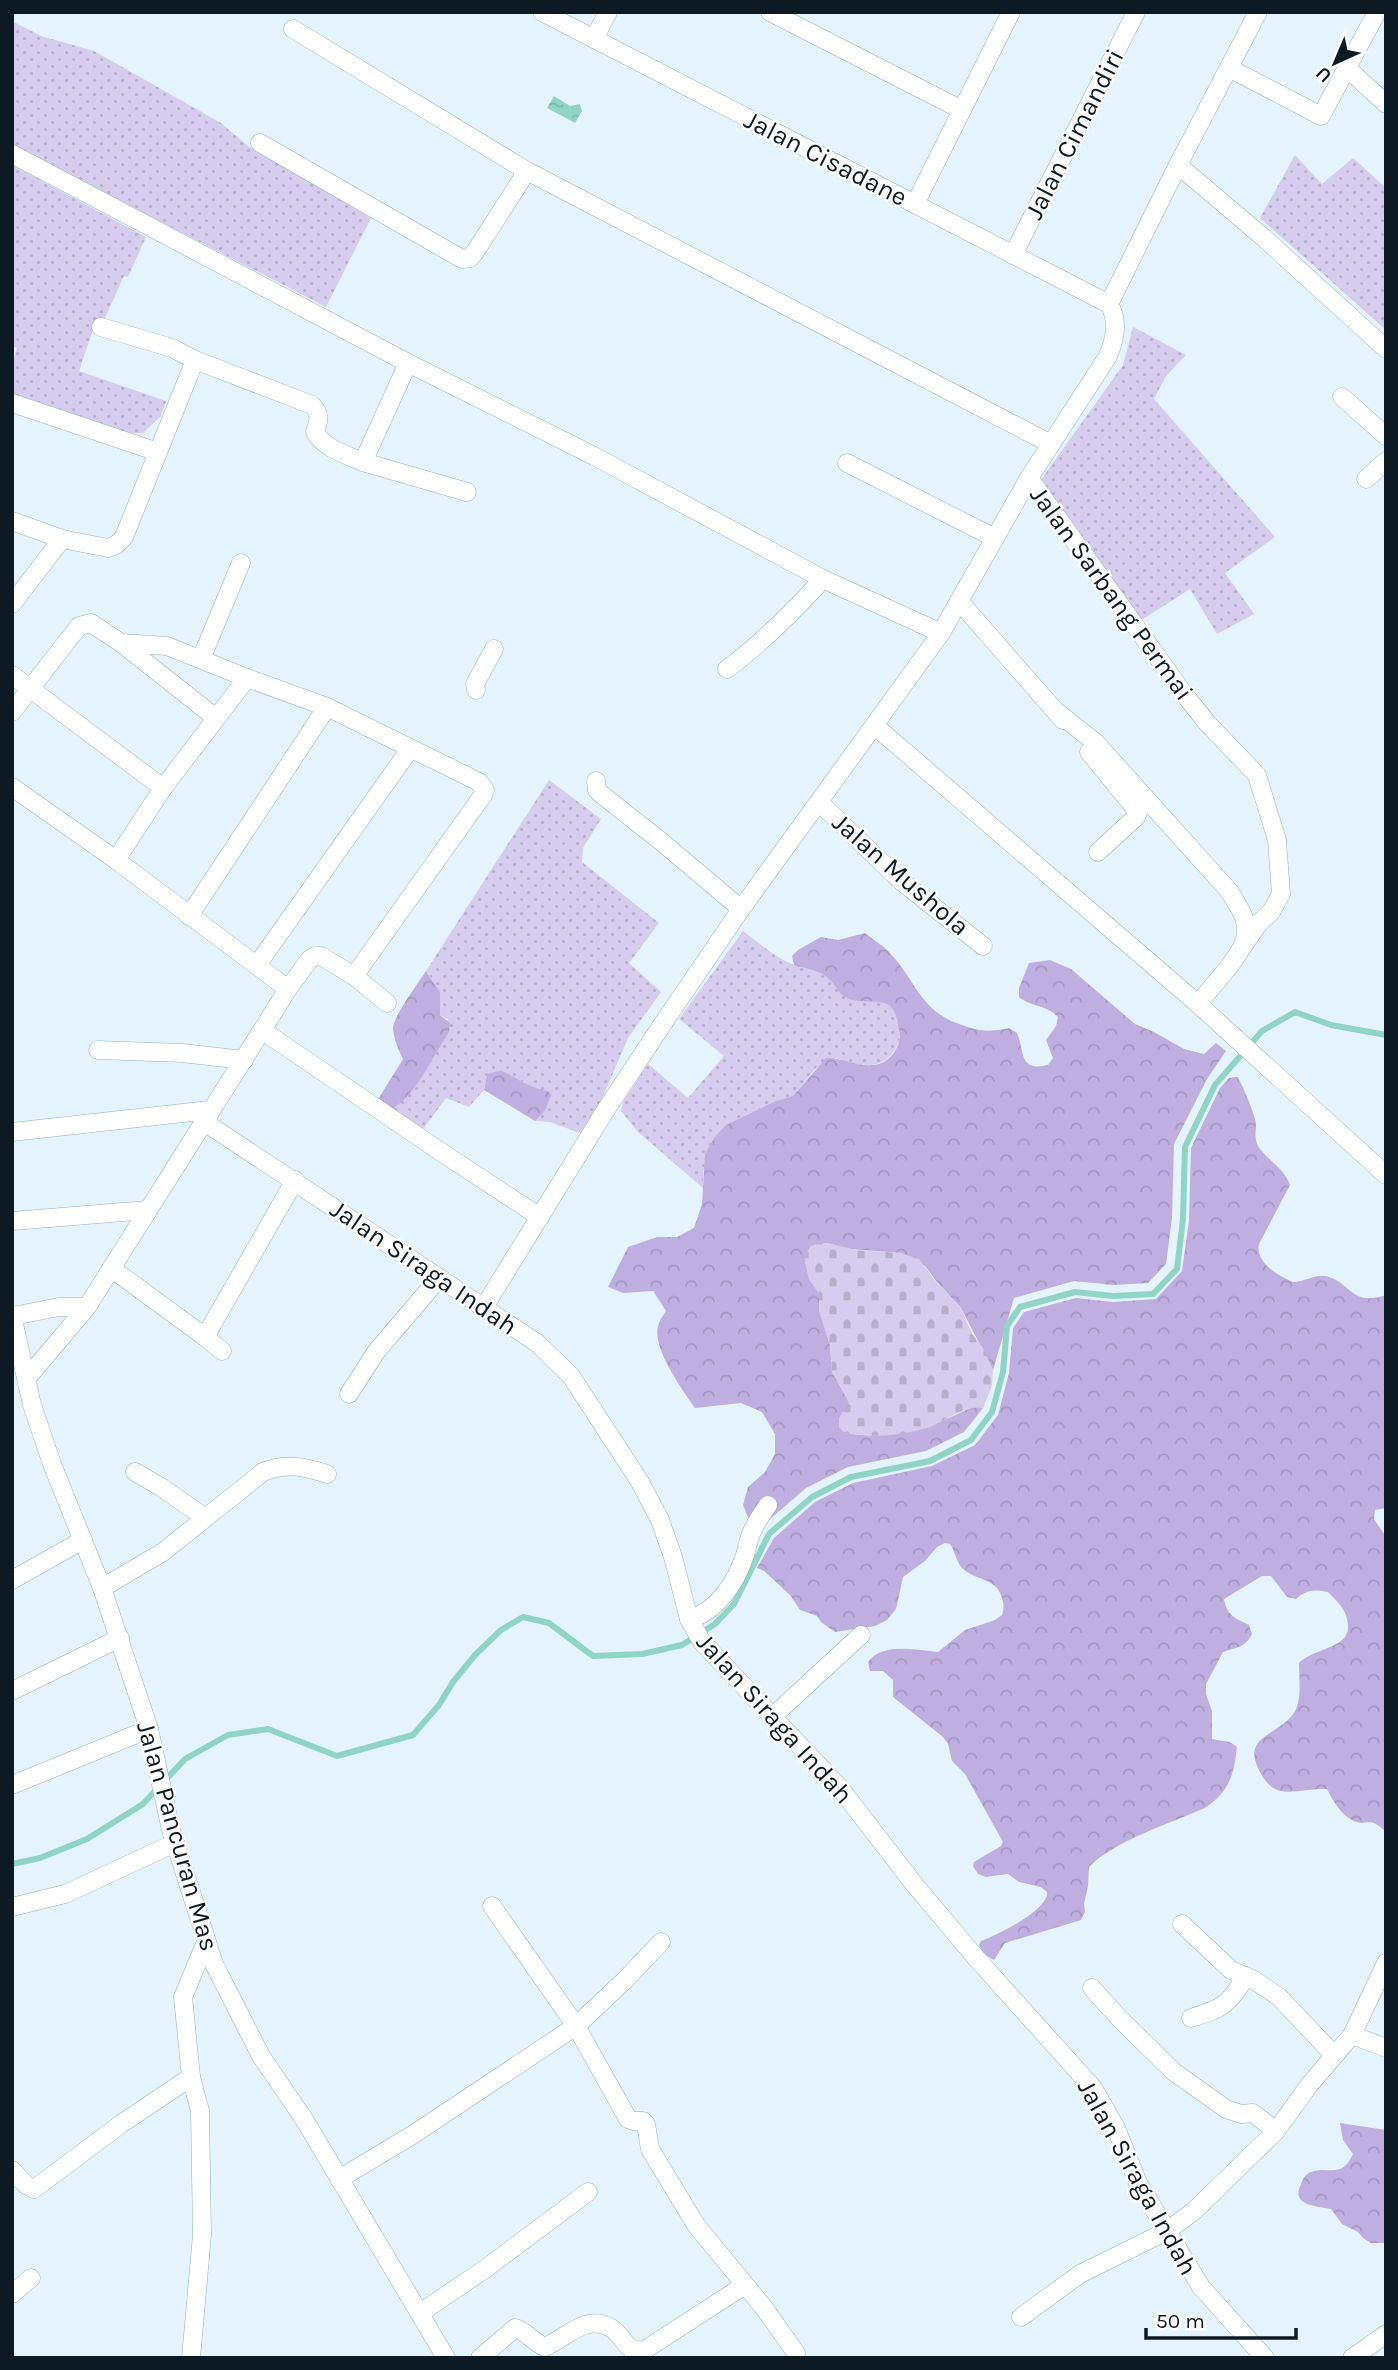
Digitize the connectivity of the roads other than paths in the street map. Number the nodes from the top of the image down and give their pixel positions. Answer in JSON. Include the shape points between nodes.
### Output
{"nodes":[{"id":1,"x":542,"y":12,"type":"edge"},
{"id":2,"x":608,"y":12,"type":"edge"},
{"id":3,"x":770,"y":12,"type":"edge"},
{"id":4,"x":1010,"y":12,"type":"edge"},
{"id":5,"x":1136,"y":12,"type":"edge"},
{"id":6,"x":1258,"y":12,"type":"edge"},
{"id":7,"x":1377,"y":12,"type":"edge"},
{"id":8,"x":293,"y":29,"type":"dead end"},
{"id":9,"x":594,"y":39,"type":"junction"},
{"id":10,"x":1229,"y":68,"type":"junction"},
{"id":11,"x":1348,"y":69,"type":"junction"},
{"id":12,"x":1386,"y":104,"type":"edge"},
{"id":13,"x":962,"y":110,"type":"junction"},
{"id":14,"x":260,"y":144,"type":"dead end"},
{"id":15,"x":12,"y":155,"type":"edge"},
{"id":16,"x":1178,"y":165,"type":"junction"},
{"id":17,"x":527,"y":171,"type":"junction"},
{"id":18,"x":915,"y":204,"type":"junction"},
{"id":19,"x":1013,"y":255,"type":"junction"},
{"id":20,"x":1109,"y":304,"type":"junction"},
{"id":21,"x":101,"y":327,"type":"dead end"},
{"id":22,"x":1386,"y":349,"type":"edge"},
{"id":23,"x":195,"y":360,"type":"junction"},
{"id":24,"x":408,"y":363,"type":"junction"},
{"id":25,"x":1342,"y":397,"type":"dead end"},
{"id":26,"x":12,"y":403,"type":"edge"},
{"id":27,"x":1386,"y":436,"type":"edge"},
{"id":28,"x":1051,"y":444,"type":"junction"},
{"id":29,"x":158,"y":452,"type":"junction"},
{"id":30,"x":1386,"y":461,"type":"edge"},
{"id":31,"x":363,"y":462,"type":"junction"},
{"id":32,"x":847,"y":463,"type":"dead end"},
{"id":33,"x":1029,"y":478,"type":"junction"},
{"id":34,"x":1366,"y":479,"type":"dead end"},
{"id":35,"x":467,"y":492,"type":"dead end"},
{"id":36,"x":12,"y":521,"type":"edge"},
{"id":37,"x":995,"y":538,"type":"junction"},
{"id":38,"x":62,"y":539,"type":"junction"},
{"id":39,"x":240,"y":563,"type":"dead end"},
{"id":40,"x":823,"y":579,"type":"junction"},
{"id":41,"x":959,"y":601,"type":"junction"},
{"id":42,"x":12,"y":604,"type":"edge"},
{"id":43,"x":941,"y":632,"type":"junction"},
{"id":44,"x":121,"y":642,"type":"junction"},
{"id":45,"x":494,"y":649,"type":"dead end"},
{"id":46,"x":201,"y":659,"type":"junction"},
{"id":47,"x":727,"y":669,"type":"dead end"},
{"id":48,"x":12,"y":675,"type":"edge"},
{"id":49,"x":247,"y":678,"type":"junction"},
{"id":50,"x":29,"y":688,"type":"junction"},
{"id":51,"x":476,"y":690,"type":"dead end"},
{"id":52,"x":327,"y":707,"type":"junction"},
{"id":53,"x":12,"y":712,"type":"edge"},
{"id":54,"x":1057,"y":712,"type":"junction"},
{"id":55,"x":216,"y":718,"type":"junction"},
{"id":56,"x":875,"y":726,"type":"junction"},
{"id":57,"x":410,"y":749,"type":"junction"},
{"id":58,"x":596,"y":781,"type":"dead end"},
{"id":59,"x":12,"y":787,"type":"edge"},
{"id":60,"x":163,"y":788,"type":"junction"},
{"id":61,"x":819,"y":802,"type":"junction"},
{"id":62,"x":1098,"y":852,"type":"dead end"},
{"id":63,"x":116,"y":860,"type":"junction"},
{"id":64,"x":741,"y":909,"type":"junction"},
{"id":65,"x":189,"y":916,"type":"junction"},
{"id":66,"x":983,"y":946,"type":"dead end"},
{"id":67,"x":1241,"y":949,"type":"junction"},
{"id":68,"x":257,"y":965,"type":"junction"},
{"id":69,"x":354,"y":976,"type":"junction"},
{"id":70,"x":288,"y":989,"type":"junction"},
{"id":71,"x":387,"y":1003,"type":"dead end"},
{"id":72,"x":1198,"y":1004,"type":"junction"},
{"id":73,"x":263,"y":1031,"type":"junction"},
{"id":74,"x":98,"y":1050,"type":"dead end"},
{"id":75,"x":244,"y":1060,"type":"junction"},
{"id":76,"x":207,"y":1115,"type":"junction"},
{"id":77,"x":12,"y":1132,"type":"edge"},
{"id":78,"x":1386,"y":1175,"type":"edge"},
{"id":79,"x":295,"y":1180,"type":"junction"},
{"id":80,"x":148,"y":1210,"type":"junction"},
{"id":81,"x":540,"y":1217,"type":"junction"},
{"id":82,"x":12,"y":1221,"type":"edge"},
{"id":83,"x":111,"y":1268,"type":"junction"},
{"id":84,"x":439,"y":1278,"type":"junction"},
{"id":85,"x":87,"y":1307,"type":"junction"},
{"id":86,"x":484,"y":1307,"type":"junction"},
{"id":87,"x":12,"y":1315,"type":"edge"},
{"id":88,"x":205,"y":1337,"type":"junction"},
{"id":89,"x":222,"y":1351,"type":"dead end"},
{"id":90,"x":23,"y":1389,"type":"edge"},
{"id":91,"x":349,"y":1394,"type":"dead end"},
{"id":92,"x":135,"y":1472,"type":"dead end"},
{"id":93,"x":327,"y":1475,"type":"dead end"},
{"id":94,"x":768,"y":1505,"type":"dead end"},
{"id":95,"x":204,"y":1517,"type":"junction"},
{"id":96,"x":83,"y":1541,"type":"junction"},
{"id":97,"x":12,"y":1580,"type":"edge"},
{"id":98,"x":103,"y":1588,"type":"junction"},
{"id":99,"x":690,"y":1622,"type":"junction"},
{"id":100,"x":862,"y":1635,"type":"dead end"},
{"id":101,"x":120,"y":1638,"type":"junction"},
{"id":102,"x":12,"y":1691,"type":"edge"},
{"id":103,"x":772,"y":1717,"type":"junction"},
{"id":104,"x":151,"y":1734,"type":"junction"},
{"id":105,"x":12,"y":1784,"type":"edge"},
{"id":106,"x":175,"y":1843,"type":"junction"},
{"id":107,"x":492,"y":1906,"type":"dead end"},
{"id":108,"x":12,"y":1907,"type":"edge"},
{"id":109,"x":1182,"y":1924,"type":"dead end"},
{"id":110,"x":206,"y":1942,"type":"junction"},
{"id":111,"x":661,"y":1942,"type":"dead end"},
{"id":112,"x":1386,"y":1963,"type":"edge"},
{"id":113,"x":1247,"y":1976,"type":"junction"},
{"id":114,"x":1092,"y":1988,"type":"dead end"},
{"id":115,"x":1191,"y":2018,"type":"dead end"},
{"id":116,"x":576,"y":2026,"type":"junction"},
{"id":117,"x":1352,"y":2035,"type":"junction"},
{"id":118,"x":1386,"y":2048,"type":"edge"},
{"id":119,"x":1334,"y":2055,"type":"junction"},
{"id":120,"x":191,"y":2077,"type":"junction"},
{"id":121,"x":1276,"y":2131,"type":"junction"},
{"id":122,"x":12,"y":2170,"type":"edge"},
{"id":123,"x":339,"y":2179,"type":"junction"},
{"id":124,"x":588,"y":2192,"type":"dead end"},
{"id":125,"x":1167,"y":2231,"type":"junction"},
{"id":126,"x":31,"y":2278,"type":"dead end"},
{"id":127,"x":745,"y":2285,"type":"junction"},
{"id":128,"x":12,"y":2294,"type":"edge"},
{"id":129,"x":419,"y":2313,"type":"junction"},
{"id":130,"x":1021,"y":2317,"type":"dead end"},
{"id":131,"x":1386,"y":2334,"type":"edge"},
{"id":132,"x":796,"y":2353,"type":"dead end"},
{"id":133,"x":191,"y":2358,"type":"edge"},
{"id":134,"x":446,"y":2358,"type":"edge"},
{"id":135,"x":480,"y":2358,"type":"edge"},
{"id":136,"x":1265,"y":2358,"type":"edge"},
{"id":137,"x":1352,"y":2358,"type":"edge"}],
"edges":[{"from":1,"to":9,"type":"street","name":"Jalan Cisadane"},
{"from":2,"to":9,"type":"street"},
{"from":3,"to":13,"type":"street"},
{"from":4,"to":13,"type":"street"},
{"from":5,"to":19,"type":"street","name":"Jalan Cimandiri"},
{"from":6,"to":10,"type":"street"},
{"from":7,"to":11,"type":"street"},
{"from":8,"to":17,"type":"street"},
{"from":9,"to":18,"type":"street","name":"Jalan Cisadane"},
{"from":10,"to":11,"type":"street","via":[[1321,116]]},
{"from":10,"to":16,"type":"street"},
{"from":11,"to":12,"type":"street"},
{"from":13,"to":18,"type":"street"},
{"from":14,"to":17,"type":"street","via":[[462,259],[475,252]]},
{"from":15,"to":24,"type":"street"},
{"from":16,"to":20,"type":"street"},
{"from":16,"to":22,"type":"street"},
{"from":17,"to":28,"type":"street"},
{"from":18,"to":19,"type":"street","name":"Jalan Cisadane"},
{"from":19,"to":20,"type":"street","name":"Jalan Cisadane"},
{"from":20,"to":28,"type":"street","via":[[1115,327],[1108,356]]},
{"from":21,"to":23,"type":"street","via":[[172,348]]},
{"from":23,"to":29,"type":"street"},
{"from":23,"to":31,"type":"street","via":[[312,405],[320,418],[315,432],[318,439]]},
{"from":24,"to":31,"type":"street"},
{"from":24,"to":40,"type":"street"},
{"from":25,"to":27,"type":"street"},
{"from":26,"to":29,"type":"street"},
{"from":28,"to":33,"type":"street"},
{"from":29,"to":38,"type":"street","via":[[127,531],[116,545],[108,548]]},
{"from":30,"to":34,"type":"street"},
{"from":31,"to":35,"type":"street"},
{"from":32,"to":37,"type":"street"},
{"from":33,"to":37,"type":"street"},
{"from":33,"to":67,"type":"street","name":"Jalan Sarbang Permai","via":[[1208,724],[1257,775],[1277,840],[1281,894]]},
{"from":36,"to":38,"type":"street"},
{"from":37,"to":41,"type":"street"},
{"from":38,"to":42,"type":"street"},
{"from":39,"to":46,"type":"street"},
{"from":40,"to":43,"type":"street"},
{"from":40,"to":47,"type":"street","via":[[789,617]]},
{"from":41,"to":43,"type":"street"},
{"from":41,"to":54,"type":"street"},
{"from":43,"to":56,"type":"street"},
{"from":44,"to":46,"type":"street","via":[[167,646]]},
{"from":44,"to":50,"type":"street","via":[[95,624],[79,625]]},
{"from":44,"to":55,"type":"street"},
{"from":45,"to":51,"type":"street"},
{"from":46,"to":49,"type":"street"},
{"from":48,"to":50,"type":"street"},
{"from":49,"to":52,"type":"street"},
{"from":49,"to":55,"type":"street"},
{"from":50,"to":53,"type":"street"},
{"from":50,"to":60,"type":"street"},
{"from":52,"to":57,"type":"street"},
{"from":52,"to":65,"type":"street"},
{"from":54,"to":62,"type":"street","via":[[1138,812]]},
{"from":54,"to":67,"type":"street","via":[[1096,743],[1230,892],[1244,917],[1246,934]]},
{"from":55,"to":60,"type":"street"},
{"from":56,"to":61,"type":"street"},
{"from":56,"to":72,"type":"street"},
{"from":57,"to":68,"type":"street"},
{"from":57,"to":69,"type":"street","via":[[479,782],[484,793]]},
{"from":58,"to":64,"type":"street","via":[[601,794]]},
{"from":59,"to":63,"type":"street"},
{"from":60,"to":63,"type":"street"},
{"from":61,"to":64,"type":"street"},
{"from":61,"to":66,"type":"street","name":"Jalan Mushola","via":[[901,881]]},
{"from":63,"to":65,"type":"street"},
{"from":64,"to":81,"type":"street"},
{"from":65,"to":68,"type":"street"},
{"from":67,"to":72,"type":"street"},
{"from":68,"to":70,"type":"street"},
{"from":69,"to":70,"type":"street","via":[[315,956]]},
{"from":69,"to":71,"type":"street"},
{"from":70,"to":73,"type":"street"},
{"from":72,"to":78,"type":"street"},
{"from":73,"to":75,"type":"street"},
{"from":73,"to":81,"type":"street"},
{"from":74,"to":75,"type":"street"},
{"from":75,"to":76,"type":"street"},
{"from":76,"to":77,"type":"street"},
{"from":76,"to":79,"type":"street","name":"Jalan Siraga Indah"},
{"from":76,"to":80,"type":"street"},
{"from":79,"to":84,"type":"street","name":"Jalan Siraga Indah"},
{"from":79,"to":88,"type":"street"},
{"from":80,"to":82,"type":"street"},
{"from":80,"to":83,"type":"street"},
{"from":81,"to":86,"type":"street"},
{"from":83,"to":85,"type":"street"},
{"from":83,"to":88,"type":"street"},
{"from":84,"to":86,"type":"street","name":"Jalan Siraga Indah"},
{"from":84,"to":91,"type":"street","via":[[376,1352]]},
{"from":85,"to":87,"type":"street"},
{"from":85,"to":90,"type":"street"},
{"from":86,"to":99,"type":"street","name":"Jalan Siraga Indah","via":[[537,1343],[571,1376],[599,1417],[660,1520]]},
{"from":87,"to":90,"type":"street","name":"Jalan Pancuran Mas"},
{"from":88,"to":89,"type":"street"},
{"from":90,"to":96,"type":"street","name":"Jalan Pancuran Mas"},
{"from":92,"to":95,"type":"street"},
{"from":93,"to":95,"type":"street","via":[[296,1465],[273,1468]]},
{"from":94,"to":99,"type":"street","via":[[751,1533],[733,1583],[711,1609]]},
{"from":95,"to":98,"type":"street","via":[[163,1552]]},
{"from":96,"to":97,"type":"street"},
{"from":96,"to":98,"type":"street","name":"Jalan Pancuran Mas"},
{"from":98,"to":101,"type":"street","name":"Jalan Pancuran Mas"},
{"from":99,"to":103,"type":"street","name":"Jalan Siraga Indah","via":[[702,1642]]},
{"from":100,"to":103,"type":"street"},
{"from":101,"to":102,"type":"street"},
{"from":101,"to":104,"type":"street","name":"Jalan Pancuran Mas"},
{"from":103,"to":125,"type":"street","name":"Jalan Siraga Indah","via":[[840,1788],[969,1950],[1093,2088],[1116,2128],[1138,2183]]},
{"from":104,"to":105,"type":"street"},
{"from":104,"to":106,"type":"street","name":"Jalan Pancuran Mas"},
{"from":106,"to":108,"type":"street","via":[[65,1894]]},
{"from":106,"to":110,"type":"street","name":"Jalan Pancuran Mas"},
{"from":107,"to":116,"type":"street"},
{"from":109,"to":113,"type":"street","via":[[1231,1970]]},
{"from":110,"to":120,"type":"street","via":[[183,1997]]},
{"from":110,"to":123,"type":"street","name":"Jalan Pancuran Mas","via":[[261,2056]]},
{"from":111,"to":116,"type":"street"},
{"from":112,"to":117,"type":"street"},
{"from":113,"to":115,"type":"street","via":[[1225,2005]]},
{"from":113,"to":119,"type":"street","via":[[1279,1997]]},
{"from":114,"to":121,"type":"street","via":[[1174,2072],[1213,2102],[1238,2114],[1253,2113]]},
{"from":116,"to":123,"type":"street"},
{"from":116,"to":127,"type":"street","via":[[628,2119],[646,2124],[650,2149],[696,2224]]},
{"from":117,"to":118,"type":"street"},
{"from":117,"to":119,"type":"street"},
{"from":119,"to":121,"type":"street"},
{"from":120,"to":122,"type":"street","via":[[34,2189]]},
{"from":120,"to":133,"type":"street","via":[[200,2112],[202,2235]]},
{"from":121,"to":125,"type":"street","via":[[1204,2202]]},
{"from":123,"to":129,"type":"street","name":"Jalan Pancuran Mas"},
{"from":124,"to":129,"type":"street"},
{"from":125,"to":130,"type":"street","via":[[1080,2274]]},
{"from":125,"to":136,"type":"street","name":"Jalan Siraga Indah","via":[[1201,2287]]},
{"from":126,"to":128,"type":"street"},
{"from":127,"to":132,"type":"street"},
{"from":127,"to":135,"type":"street","via":[[643,2351],[631,2349],[612,2329],[580,2325],[545,2347],[514,2328]]},
{"from":129,"to":134,"type":"street","name":"Jalan Pancuran Mas"},
{"from":131,"to":137,"type":"street"}]}
